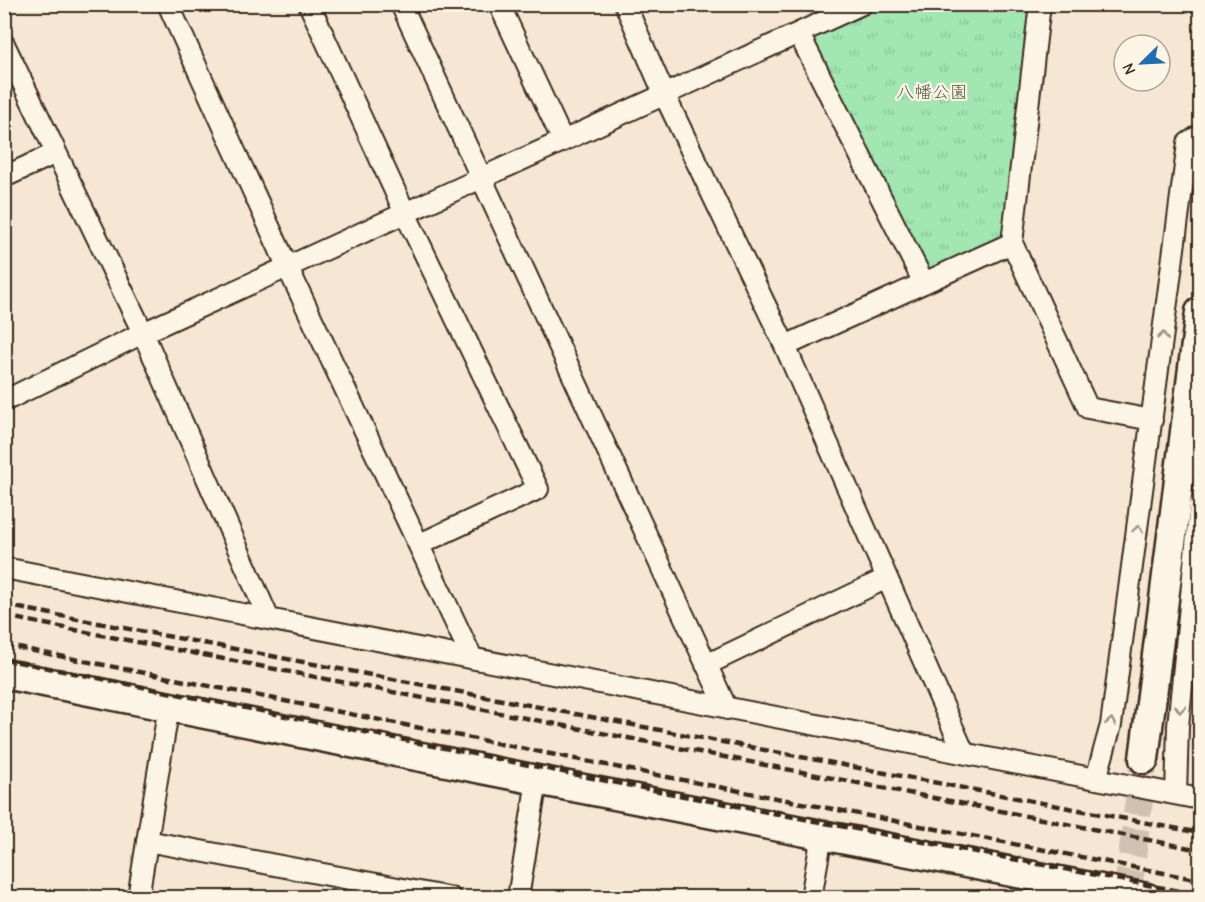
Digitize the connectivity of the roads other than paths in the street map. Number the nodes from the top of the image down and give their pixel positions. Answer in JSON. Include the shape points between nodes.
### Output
{"nodes":[{"id":1,"x":168,"y":4,"type":"edge"},
{"id":2,"x":309,"y":4,"type":"edge"},
{"id":3,"x":401,"y":4,"type":"edge"},
{"id":4,"x":499,"y":4,"type":"edge"},
{"id":5,"x":624,"y":4,"type":"edge"},
{"id":6,"x":862,"y":4,"type":"edge"},
{"id":7,"x":1040,"y":4,"type":"edge"},
{"id":8,"x":799,"y":34,"type":"junction"},
{"id":9,"x":4,"y":44,"type":"edge"},
{"id":10,"x":665,"y":96,"type":"junction"},
{"id":11,"x":1200,"y":135,"type":"edge"},
{"id":12,"x":563,"y":141,"type":"junction"},
{"id":13,"x":56,"y":153,"type":"junction"},
{"id":14,"x":4,"y":177,"type":"edge"},
{"id":15,"x":482,"y":177,"type":"junction"},
{"id":16,"x":405,"y":213,"type":"junction"},
{"id":17,"x":1012,"y":243,"type":"junction"},
{"id":18,"x":288,"y":268,"type":"junction"},
{"id":19,"x":924,"y":283,"type":"junction"},
{"id":20,"x":1200,"y":312,"type":"edge"},
{"id":21,"x":143,"y":333,"type":"junction"},
{"id":22,"x":785,"y":346,"type":"junction"},
{"id":23,"x":4,"y":401,"type":"edge"},
{"id":24,"x":1152,"y":420,"type":"junction"},
{"id":25,"x":1200,"y":505,"type":"edge"},
{"id":26,"x":420,"y":544,"type":"junction"},
{"id":27,"x":4,"y":568,"type":"edge"},
{"id":28,"x":888,"y":578,"type":"junction"},
{"id":29,"x":268,"y":617,"type":"junction"},
{"id":30,"x":472,"y":658,"type":"junction"},
{"id":31,"x":706,"y":665,"type":"junction"},
{"id":32,"x":4,"y":674,"type":"edge"},
{"id":33,"x":169,"y":705,"type":"junction"},
{"id":34,"x":727,"y":709,"type":"junction"},
{"id":35,"x":964,"y":753,"type":"junction"},
{"id":36,"x":1144,"y":759,"type":"tunnel mouth"},
{"id":37,"x":1096,"y":778,"type":"junction"},
{"id":38,"x":537,"y":780,"type":"junction"},
{"id":39,"x":1176,"y":794,"type":"junction"},
{"id":40,"x":1200,"y":799,"type":"edge"},
{"id":41,"x":822,"y":835,"type":"junction"},
{"id":42,"x":147,"y":841,"type":"junction"},
{"id":43,"x":1094,"y":892,"type":"edge"},
{"id":44,"x":138,"y":897,"type":"edge"},
{"id":45,"x":451,"y":897,"type":"edge"},
{"id":46,"x":518,"y":897,"type":"edge"},
{"id":47,"x":811,"y":897,"type":"edge"},
{"id":48,"x":1147,"y":897,"type":"edge"}],
"edges":[{"from":1,"to":18,"type":"street"},
{"from":2,"to":16,"type":"street"},
{"from":3,"to":15,"type":"street"},
{"from":4,"to":12,"type":"street"},
{"from":5,"to":10,"type":"street"},
{"from":6,"to":8,"type":"street"},
{"from":7,"to":17,"type":"street"},
{"from":8,"to":10,"type":"street"},
{"from":8,"to":19,"type":"street"},
{"from":9,"to":13,"type":"street"},
{"from":10,"to":12,"type":"street"},
{"from":10,"to":22,"type":"street"},
{"from":24,"to":11,"type":"street","one_way":true,"via":[[1188,143]]},
{"from":12,"to":15,"type":"street"},
{"from":13,"to":14,"type":"street"},
{"from":13,"to":21,"type":"street"},
{"from":15,"to":16,"type":"street"},
{"from":15,"to":31,"type":"street"},
{"from":16,"to":18,"type":"street"},
{"from":16,"to":26,"type":"street","via":[[538,489]]},
{"from":17,"to":19,"type":"street"},
{"from":17,"to":24,"type":"street","via":[[1088,408]]},
{"from":18,"to":21,"type":"street"},
{"from":18,"to":26,"type":"street"},
{"from":19,"to":22,"type":"street"},
{"from":20,"to":36,"type":"street"},
{"from":21,"to":23,"type":"street"},
{"from":21,"to":29,"type":"street"},
{"from":22,"to":28,"type":"street"},
{"from":37,"to":24,"type":"street","one_way":true,"via":[[1111,725]]},
{"from":25,"to":39,"type":"street","one_way":true,"via":[[1178,726]]},
{"from":26,"to":30,"type":"street"},
{"from":27,"to":29,"type":"street"},
{"from":28,"to":31,"type":"street"},
{"from":28,"to":35,"type":"street"},
{"from":29,"to":30,"type":"street"},
{"from":30,"to":34,"type":"street"},
{"from":31,"to":34,"type":"street"},
{"from":32,"to":33,"type":"street"},
{"from":33,"to":38,"type":"street"},
{"from":33,"to":42,"type":"street"},
{"from":34,"to":35,"type":"street"},
{"from":35,"to":37,"type":"street"},
{"from":37,"to":39,"type":"street"},
{"from":38,"to":41,"type":"street"},
{"from":38,"to":46,"type":"street"},
{"from":39,"to":40,"type":"street"},
{"from":41,"to":43,"type":"street"},
{"from":41,"to":47,"type":"street"},
{"from":42,"to":44,"type":"street"},
{"from":42,"to":45,"type":"street"},
{"from":43,"to":48,"type":"street"}]}
